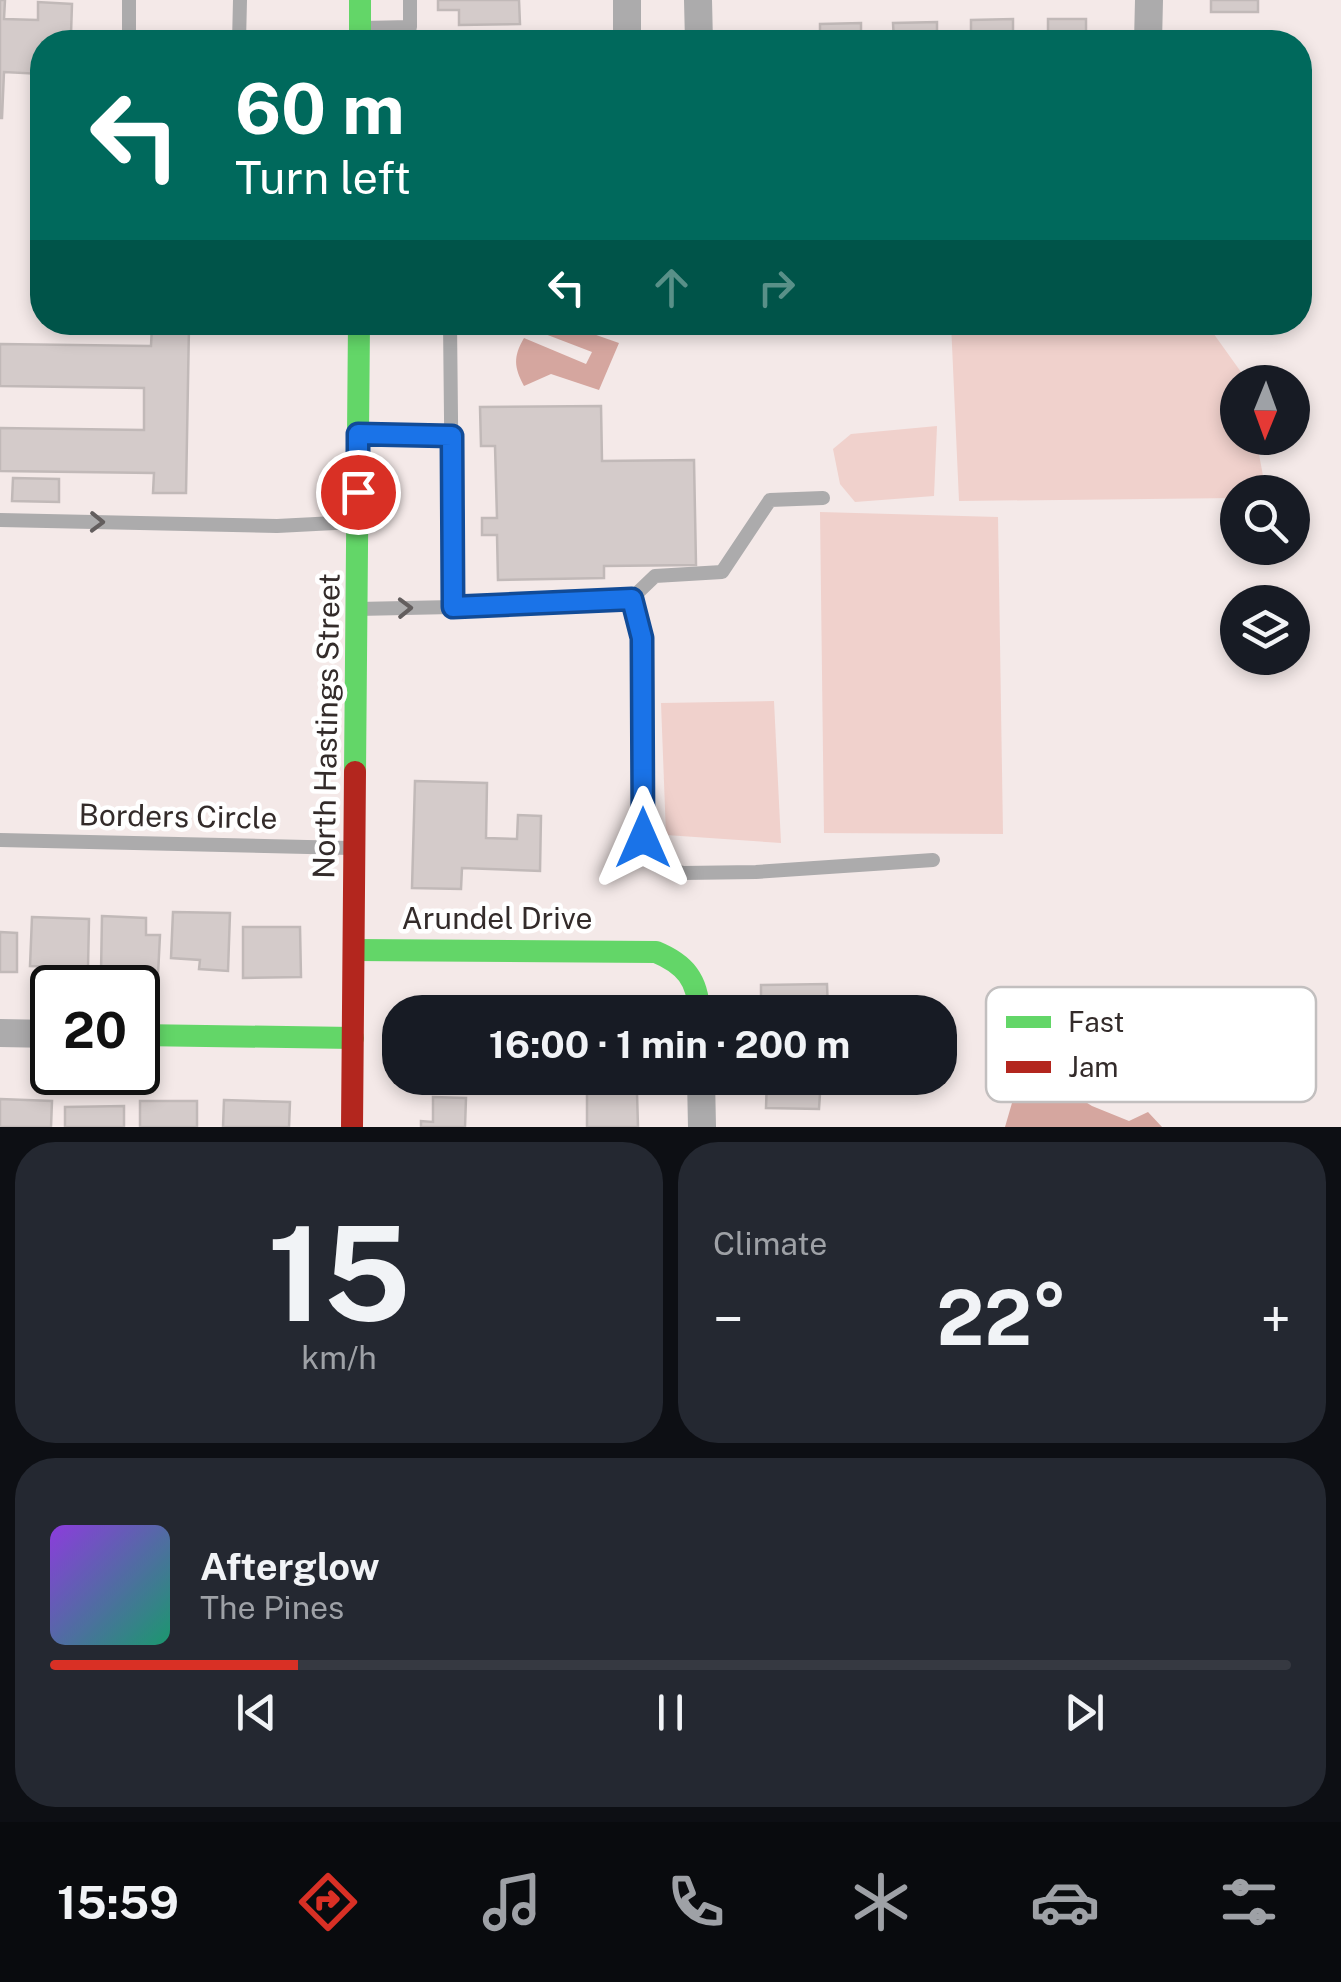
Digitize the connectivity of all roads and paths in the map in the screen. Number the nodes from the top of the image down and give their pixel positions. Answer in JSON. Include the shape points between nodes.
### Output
{"nodes":[{"id":1,"x":129,"y":0,"type":"edge"},
{"id":2,"x":240,"y":0,"type":"edge"},
{"id":3,"x":360,"y":0,"type":"edge"},
{"id":4,"x":410,"y":0,"type":"edge"},
{"id":5,"x":627,"y":0,"type":"edge"},
{"id":6,"x":698,"y":0,"type":"edge"},
{"id":7,"x":1150,"y":0,"type":"edge"},
{"id":8,"x":129,"y":30,"type":"edge"},
{"id":9,"x":240,"y":30,"type":"edge"},
{"id":10,"x":360,"y":30,"type":"edge"},
{"id":11,"x":391,"y":30,"type":"edge"},
{"id":12,"x":627,"y":30,"type":"dead end"},
{"id":13,"x":698,"y":30,"type":"edge"},
{"id":14,"x":1149,"y":30,"type":"edge"},
{"id":15,"x":359,"y":335,"type":"edge"},
{"id":16,"x":450,"y":335,"type":"edge"},
{"id":17,"x":358,"y":434,"type":"junction"},
{"id":18,"x":452,"y":436,"type":"junction"},
{"id":19,"x":823,"y":498,"type":"dead end"},
{"id":20,"x":0,"y":520,"type":"edge"},
{"id":21,"x":358,"y":522,"type":"junction"},
{"id":22,"x":632,"y":599,"type":"junction"},
{"id":23,"x":453,"y":607,"type":"junction"},
{"id":24,"x":357,"y":608,"type":"junction"},
{"id":25,"x":0,"y":840,"type":"edge"},
{"id":26,"x":355,"y":848,"type":"junction"},
{"id":27,"x":933,"y":860,"type":"dead end"},
{"id":28,"x":354,"y":950,"type":"junction"},
{"id":29,"x":698,"y":995,"type":"edge"},
{"id":30,"x":0,"y":1033,"type":"edge"},
{"id":31,"x":30,"y":1034,"type":"edge"},
{"id":32,"x":160,"y":1035,"type":"edge"},
{"id":33,"x":353,"y":1038,"type":"junction"},
{"id":34,"x":701,"y":1095,"type":"edge"},
{"id":35,"x":352,"y":1127,"type":"edge"},
{"id":36,"x":702,"y":1127,"type":"edge"}],
"edges":[{"from":1,"to":8,"type":"lane"},
{"from":2,"to":9,"type":"lane"},
{"from":3,"to":10,"type":"street"},
{"from":4,"to":11,"type":"lane","via":[[410,27]]},
{"from":5,"to":12,"type":"street"},
{"from":6,"to":13,"type":"street"},
{"from":7,"to":14,"type":"street"},
{"from":15,"to":17,"type":"street","name":"North Hastings Street"},
{"from":16,"to":18,"type":"lane"},
{"from":17,"to":18,"type":"lane"},
{"from":17,"to":21,"type":"street","name":"North Hastings Street"},
{"from":18,"to":23,"type":"lane"},
{"from":19,"to":22,"type":"lane","via":[[770,500],[722,572],[655,576]]},
{"from":20,"to":21,"type":"lane","one_way":true},
{"from":21,"to":24,"type":"street","name":"North Hastings Street"},
{"from":22,"to":23,"type":"lane"},
{"from":22,"to":27,"type":"lane","via":[[642,638],[643,838],[658,866],[683,873],[756,872]]},
{"from":24,"to":23,"type":"lane","one_way":true},
{"from":24,"to":26,"type":"street","name":"North Hastings Street"},
{"from":25,"to":26,"type":"lane","name":"Borders Circle"},
{"from":26,"to":28,"type":"street","name":"North Hastings Street"},
{"from":28,"to":29,"type":"street","name":"Arundel Drive","via":[[656,952],[684,966]]},
{"from":28,"to":33,"type":"street","name":"North Hastings Street"},
{"from":30,"to":31,"type":"street"},
{"from":32,"to":33,"type":"street"},
{"from":33,"to":35,"type":"street","name":"North Hastings Street"},
{"from":34,"to":36,"type":"street"}]}
